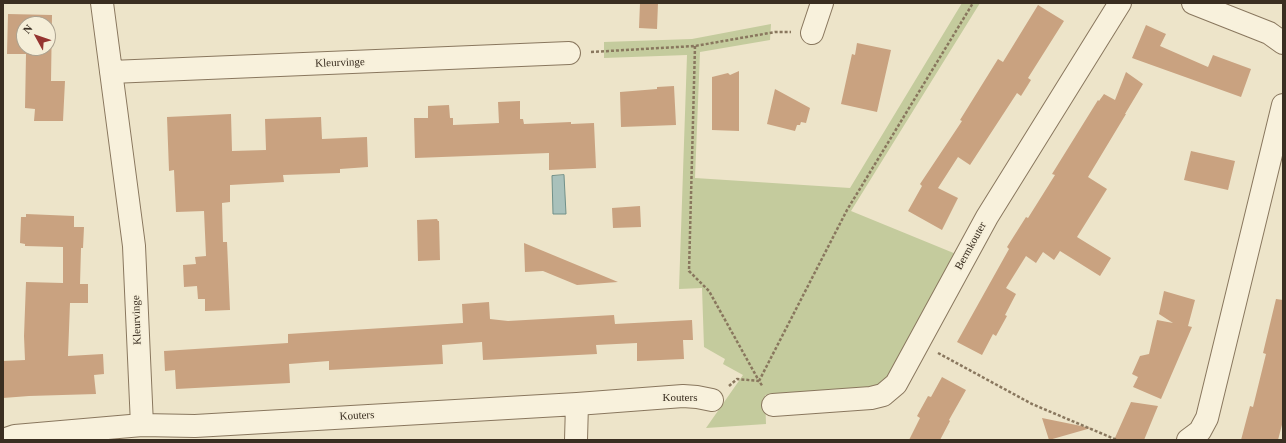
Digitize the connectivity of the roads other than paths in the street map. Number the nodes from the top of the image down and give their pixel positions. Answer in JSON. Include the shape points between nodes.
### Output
{"nodes":[{"id":1,"x":102,"y":3,"type":"edge"},
{"id":2,"x":822,"y":3,"type":"edge"},
{"id":3,"x":1120,"y":3,"type":"edge"},
{"id":4,"x":1193,"y":3,"type":"edge"},
{"id":5,"x":812,"y":33,"type":"road end"},
{"id":6,"x":1283,"y":43,"type":"edge"},
{"id":7,"x":568,"y":53,"type":"road end"},
{"id":8,"x":111,"y":72,"type":"junction"},
{"id":9,"x":1283,"y":105,"type":"edge"},
{"id":10,"x":712,"y":400,"type":"road end"},
{"id":11,"x":577,"y":404,"type":"junction"},
{"id":12,"x":773,"y":405,"type":"road end"},
{"id":13,"x":142,"y":424,"type":"junction"},
{"id":14,"x":195,"y":433,"type":"edge"},
{"id":15,"x":3,"y":440,"type":"edge"},
{"id":16,"x":576,"y":440,"type":"edge"},
{"id":17,"x":1188,"y":440,"type":"edge"}],
"edges":[{"from":1,"to":8,"type":"street","name":"Kleurvinge"},
{"from":2,"to":5,"type":"street"},
{"from":3,"to":12,"type":"street","name":"Bermkouter","via":[[987,217],[896,384],[879,396],[871,398]]},
{"from":4,"to":6,"type":"street","via":[[1269,33]]},
{"from":7,"to":8,"type":"street","name":"Kleurvinge"},
{"from":8,"to":13,"type":"street","name":"Kleurvinge","via":[[134,246]]},
{"from":9,"to":17,"type":"street","via":[[1207,418],[1200,431]]},
{"from":10,"to":11,"type":"street","name":"Kouters","via":[[690,396]]},
{"from":11,"to":14,"type":"street","name":"Kouters"},
{"from":11,"to":16,"type":"street"},
{"from":13,"to":14,"type":"street","name":"Kouters"},
{"from":13,"to":15,"type":"street","name":"Kouters","via":[[14,436]]}]}
